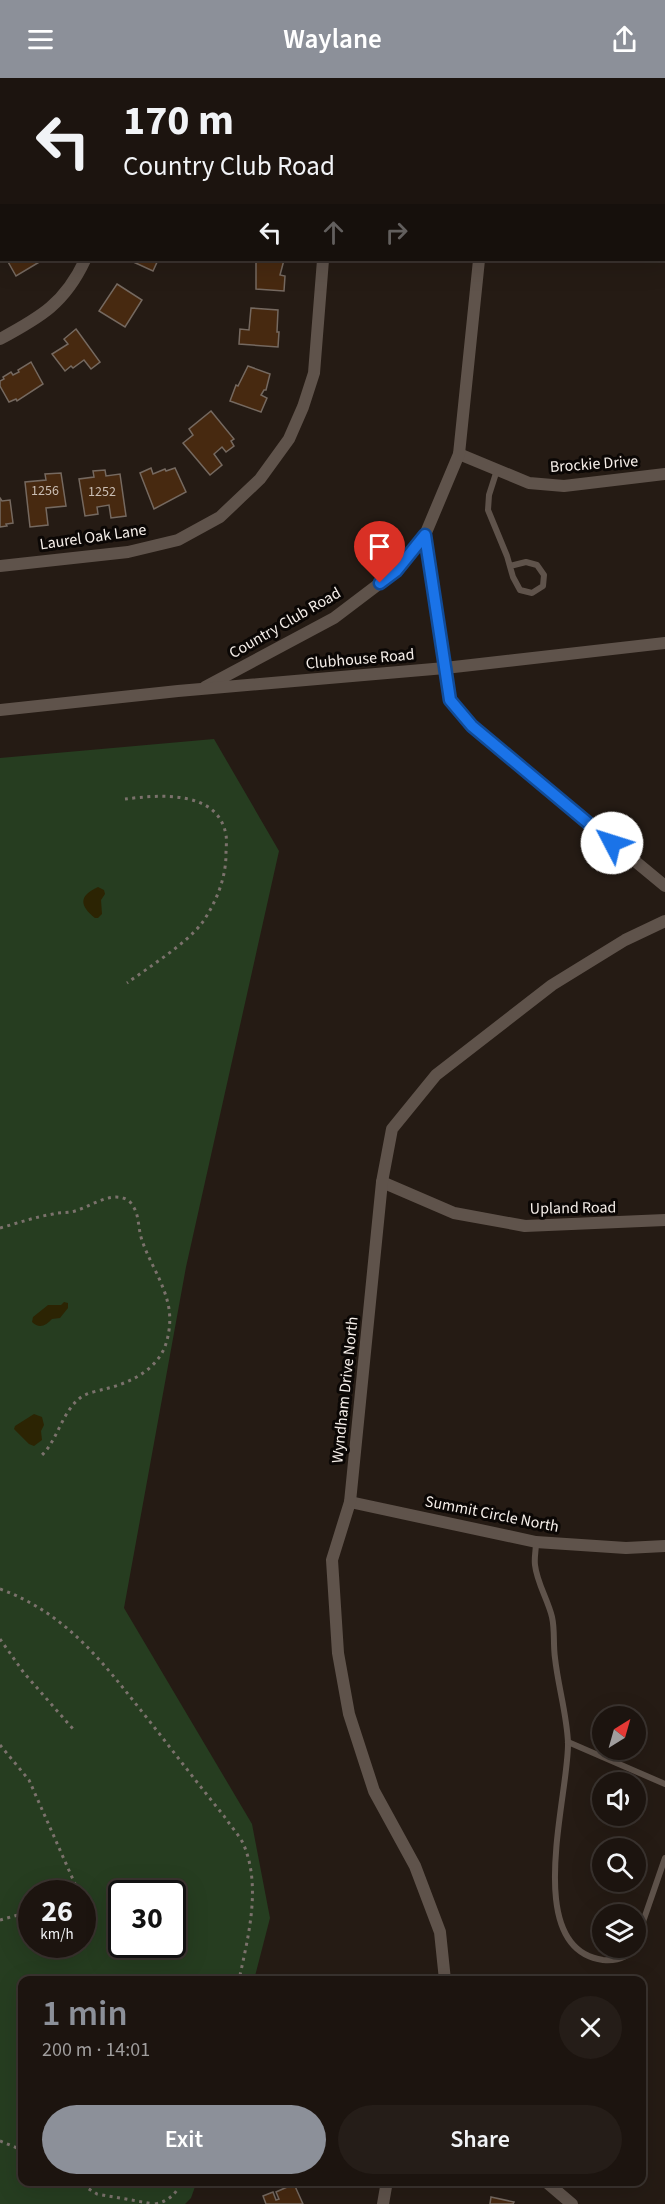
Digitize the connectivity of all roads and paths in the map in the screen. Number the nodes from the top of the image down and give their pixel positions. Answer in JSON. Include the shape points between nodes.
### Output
{"nodes":[{"id":1,"x":85,"y":261,"type":"edge"},
{"id":2,"x":323,"y":261,"type":"edge"},
{"id":3,"x":479,"y":261,"type":"edge"},
{"id":4,"x":0,"y":339,"type":"edge"},
{"id":5,"x":459,"y":454,"type":"junction"},
{"id":6,"x":497,"y":470,"type":"junction"},
{"id":7,"x":665,"y":474,"type":"edge"},
{"id":8,"x":425,"y":535,"type":"junction"},
{"id":9,"x":0,"y":566,"type":"edge"},
{"id":10,"x":510,"y":566,"type":"junction"},
{"id":11,"x":665,"y":644,"type":"edge"},
{"id":12,"x":445,"y":668,"type":"junction"},
{"id":13,"x":200,"y":690,"type":"junction"},
{"id":14,"x":0,"y":710,"type":"edge"},
{"id":15,"x":125,"y":799,"type":"dead end"},
{"id":16,"x":665,"y":886,"type":"edge"},
{"id":17,"x":665,"y":921,"type":"edge"},
{"id":18,"x":127,"y":983,"type":"dead end"},
{"id":19,"x":382,"y":1182,"type":"junction"},
{"id":20,"x":665,"y":1220,"type":"edge"},
{"id":21,"x":0,"y":1228,"type":"edge"},
{"id":22,"x":42,"y":1455,"type":"dead end"},
{"id":23,"x":350,"y":1502,"type":"junction"},
{"id":24,"x":536,"y":1542,"type":"junction"},
{"id":25,"x":665,"y":1546,"type":"edge"},
{"id":26,"x":0,"y":1590,"type":"edge"},
{"id":27,"x":0,"y":1639,"type":"edge"},
{"id":28,"x":73,"y":1730,"type":"dead end"},
{"id":29,"x":568,"y":1742,"type":"junction"},
{"id":30,"x":0,"y":1745,"type":"edge"},
{"id":31,"x":665,"y":1784,"type":"edge"},
{"id":32,"x":665,"y":1858,"type":"edge"},
{"id":33,"x":73,"y":1880,"type":"edge"},
{"id":34,"x":646,"y":1913,"type":"edge"},
{"id":35,"x":18,"y":1915,"type":"edge"},
{"id":36,"x":0,"y":1920,"type":"edge"},
{"id":37,"x":622,"y":1958,"type":"edge"},
{"id":38,"x":239,"y":1976,"type":"edge"},
{"id":39,"x":445,"y":1976,"type":"edge"},
{"id":40,"x":0,"y":2141,"type":"edge"},
{"id":41,"x":18,"y":2148,"type":"edge"},
{"id":42,"x":84,"y":2186,"type":"edge"},
{"id":43,"x":179,"y":2186,"type":"edge"},
{"id":44,"x":386,"y":2186,"type":"edge"},
{"id":45,"x":552,"y":2186,"type":"edge"},
{"id":46,"x":155,"y":2204,"type":"edge"},
{"id":47,"x":383,"y":2204,"type":"edge"},
{"id":48,"x":572,"y":2204,"type":"edge"}],
"edges":[{"from":1,"to":4,"type":"street","via":[[59,301],[34,321]]},
{"from":2,"to":9,"type":"street","name":"Laurel Oak Lane","via":[[314,373],[303,407],[289,439],[260,479],[220,517],[178,540],[128,552]]},
{"from":3,"to":5,"type":"street","name":"Country Club Road"},
{"from":5,"to":6,"type":"street","name":"Brockie Drive"},
{"from":5,"to":8,"type":"street","name":"Country Club Road"},
{"from":6,"to":7,"type":"street","name":"Brockie Drive","via":[[529,483],[564,486]]},
{"from":6,"to":10,"type":"lane","via":[[488,510]]},
{"from":8,"to":12,"type":"street"},
{"from":8,"to":13,"type":"street","name":"Country Club Road","via":[[396,571],[334,618]]},
{"from":10,"to":10,"type":"lane","via":[[520,590],[532,593],[543,586],[544,575],[537,565],[526,562]]},
{"from":11,"to":12,"type":"street","name":"Clubhouse Road"},
{"from":12,"to":13,"type":"street","name":"Clubhouse Road"},
{"from":12,"to":16,"type":"street","via":[[450,700],[472,726]]},
{"from":13,"to":14,"type":"street","name":"Country Club Road"},
{"from":15,"to":18,"type":"path","via":[[177,796],[207,806],[221,821],[226,836],[221,885],[202,922]]},
{"from":17,"to":19,"type":"street","name":"Wyndham Drive North","via":[[624,940],[552,985],[436,1075],[392,1129]]},
{"from":19,"to":20,"type":"street","name":"Upland Road","via":[[454,1213],[525,1226]]},
{"from":19,"to":23,"type":"street","name":"Wyndham Drive North"},
{"from":21,"to":22,"type":"path","via":[[71,1212],[109,1198],[126,1198],[138,1217],[140,1235],[169,1308],[164,1350],[154,1362],[128,1383],[82,1396]]},
{"from":23,"to":24,"type":"street","name":"Summit Circle North"},
{"from":23,"to":39,"type":"street","name":"Wyndham Drive North","via":[[332,1560],[338,1653],[349,1714],[374,1791],[414,1866],[440,1932]]},
{"from":24,"to":25,"type":"street","name":"Summit Circle North","via":[[626,1548]]},
{"from":24,"to":29,"type":"lane","via":[[535,1565],[552,1618]]},
{"from":26,"to":38,"type":"path","via":[[46,1611],[71,1629],[105,1666],[242,1842],[252,1880],[249,1933]]},
{"from":27,"to":28,"type":"path"},
{"from":29,"to":31,"type":"lane"},
{"from":29,"to":37,"type":"lane","via":[[554,1870],[559,1914],[576,1949],[591,1958]]},
{"from":30,"to":33,"type":"path","via":[[29,1780]]},
{"from":32,"to":34,"type":"lane"},
{"from":35,"to":36,"type":"path"},
{"from":40,"to":41,"type":"path"},
{"from":42,"to":46,"type":"path","via":[[98,2194]]},
{"from":43,"to":46,"type":"path","via":[[165,2202]]},
{"from":44,"to":47,"type":"street"},
{"from":45,"to":48,"type":"street"}]}
